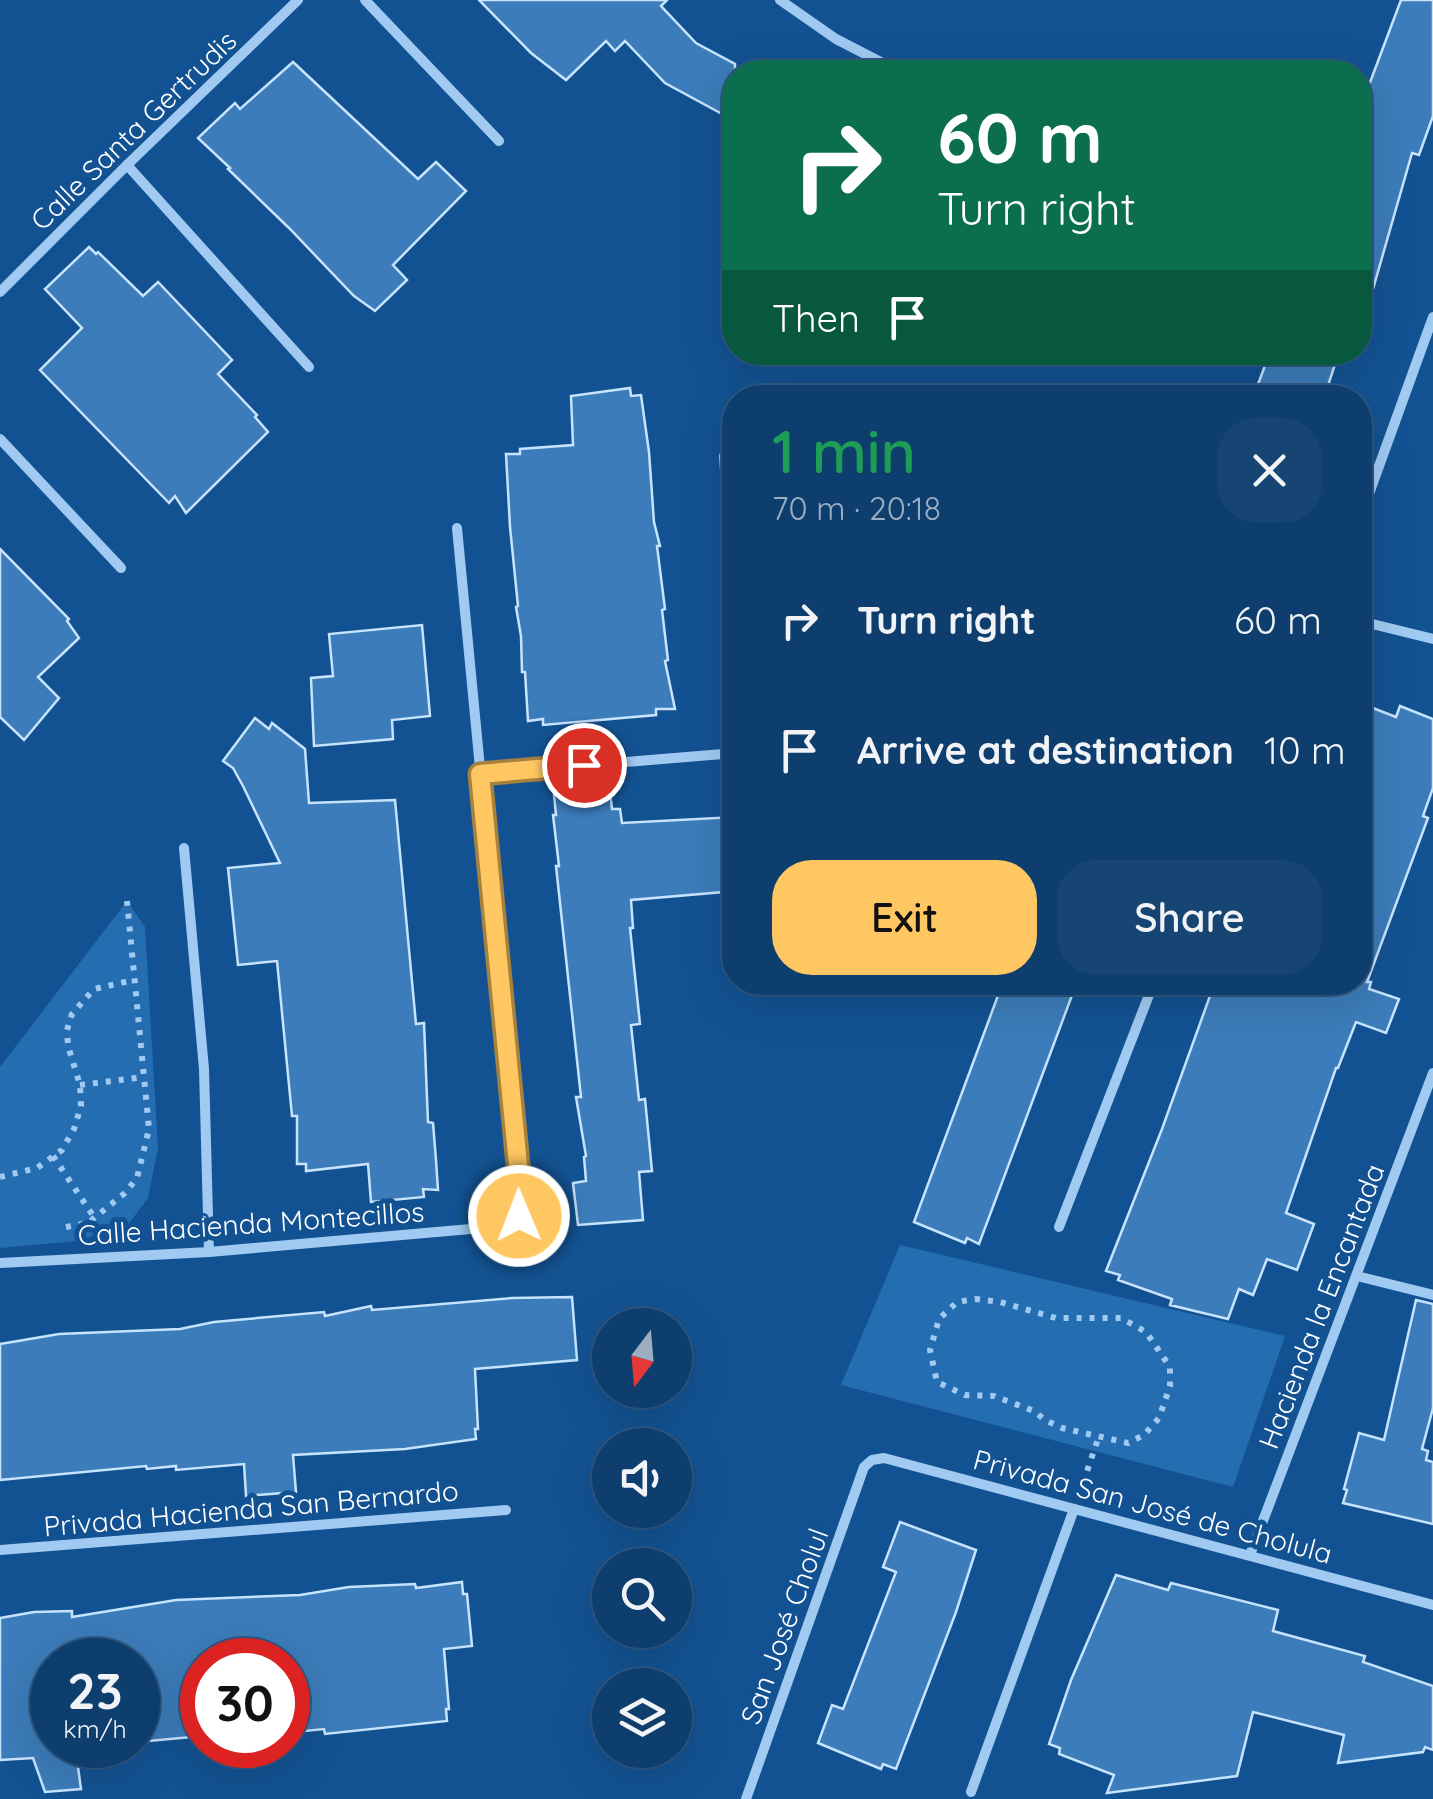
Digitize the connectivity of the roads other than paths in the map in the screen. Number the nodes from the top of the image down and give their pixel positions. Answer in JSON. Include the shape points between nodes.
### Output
{"nodes":[{"id":1,"x":298,"y":0,"type":"edge"},
{"id":2,"x":365,"y":0,"type":"edge"},
{"id":3,"x":780,"y":0,"type":"edge"},
{"id":4,"x":877,"y":60,"type":"edge"},
{"id":5,"x":499,"y":141,"type":"dead end"},
{"id":6,"x":127,"y":165,"type":"junction"},
{"id":7,"x":0,"y":292,"type":"edge"},
{"id":8,"x":1433,"y":316,"type":"edge"},
{"id":9,"x":309,"y":367,"type":"dead end"},
{"id":10,"x":0,"y":439,"type":"edge"},
{"id":11,"x":1372,"y":485,"type":"edge"},
{"id":12,"x":457,"y":528,"type":"dead end"},
{"id":13,"x":121,"y":568,"type":"dead end"},
{"id":14,"x":1372,"y":623,"type":"edge"},
{"id":15,"x":1433,"y":640,"type":"edge"},
{"id":16,"x":722,"y":753,"type":"edge"},
{"id":17,"x":480,"y":774,"type":"junction"},
{"id":18,"x":184,"y":848,"type":"dead end"},
{"id":19,"x":1149,"y":995,"type":"edge"},
{"id":20,"x":1433,"y":1074,"type":"edge"},
{"id":21,"x":1059,"y":1227,"type":"dead end"},
{"id":22,"x":209,"y":1252,"type":"junction"},
{"id":23,"x":0,"y":1263,"type":"edge"},
{"id":24,"x":1357,"y":1276,"type":"junction"},
{"id":25,"x":1433,"y":1295,"type":"edge"},
{"id":26,"x":864,"y":1467,"type":"joint"},
{"id":27,"x":1074,"y":1509,"type":"junction"},
{"id":28,"x":506,"y":1510,"type":"dead end"},
{"id":29,"x":0,"y":1550,"type":"edge"},
{"id":30,"x":1250,"y":1555,"type":"junction"},
{"id":31,"x":1433,"y":1605,"type":"edge"},
{"id":32,"x":971,"y":1792,"type":"dead end"},
{"id":33,"x":746,"y":1799,"type":"edge"}],
"edges":[{"from":1,"to":6,"type":"street","name":"Calle Santa Gertrudis"},
{"from":2,"to":5,"type":"street"},
{"from":3,"to":4,"type":"street"},
{"from":6,"to":7,"type":"street","name":"Calle Santa Gertrudis"},
{"from":6,"to":9,"type":"street"},
{"from":8,"to":11,"type":"street"},
{"from":10,"to":13,"type":"street"},
{"from":12,"to":17,"type":"street"},
{"from":14,"to":15,"type":"street"},
{"from":16,"to":17,"type":"street"},
{"from":17,"to":22,"type":"street","name":"Calle Hacienda Montecillos","via":[[522,1206],[514,1224]]},
{"from":18,"to":22,"type":"street","via":[[204,1069]]},
{"from":19,"to":21,"type":"street"},
{"from":20,"to":24,"type":"street","name":"Hacienda la Encantada"},
{"from":22,"to":23,"type":"street","name":"Calle Hacienda Montecillos"},
{"from":24,"to":25,"type":"street"},
{"from":24,"to":30,"type":"street","name":"Hacienda la Encantada"},
{"from":26,"to":27,"type":"street","name":"Privada San José de Cholula","via":[[884,1458]]},
{"from":26,"to":33,"type":"street","name":"San José Cholul"},
{"from":27,"to":30,"type":"street","name":"Privada San José de Cholula"},
{"from":27,"to":32,"type":"street"},
{"from":28,"to":29,"type":"street","name":"Privada Hacienda San Bernardo"},
{"from":30,"to":31,"type":"street","name":"Privada San José de Cholula"}]}
